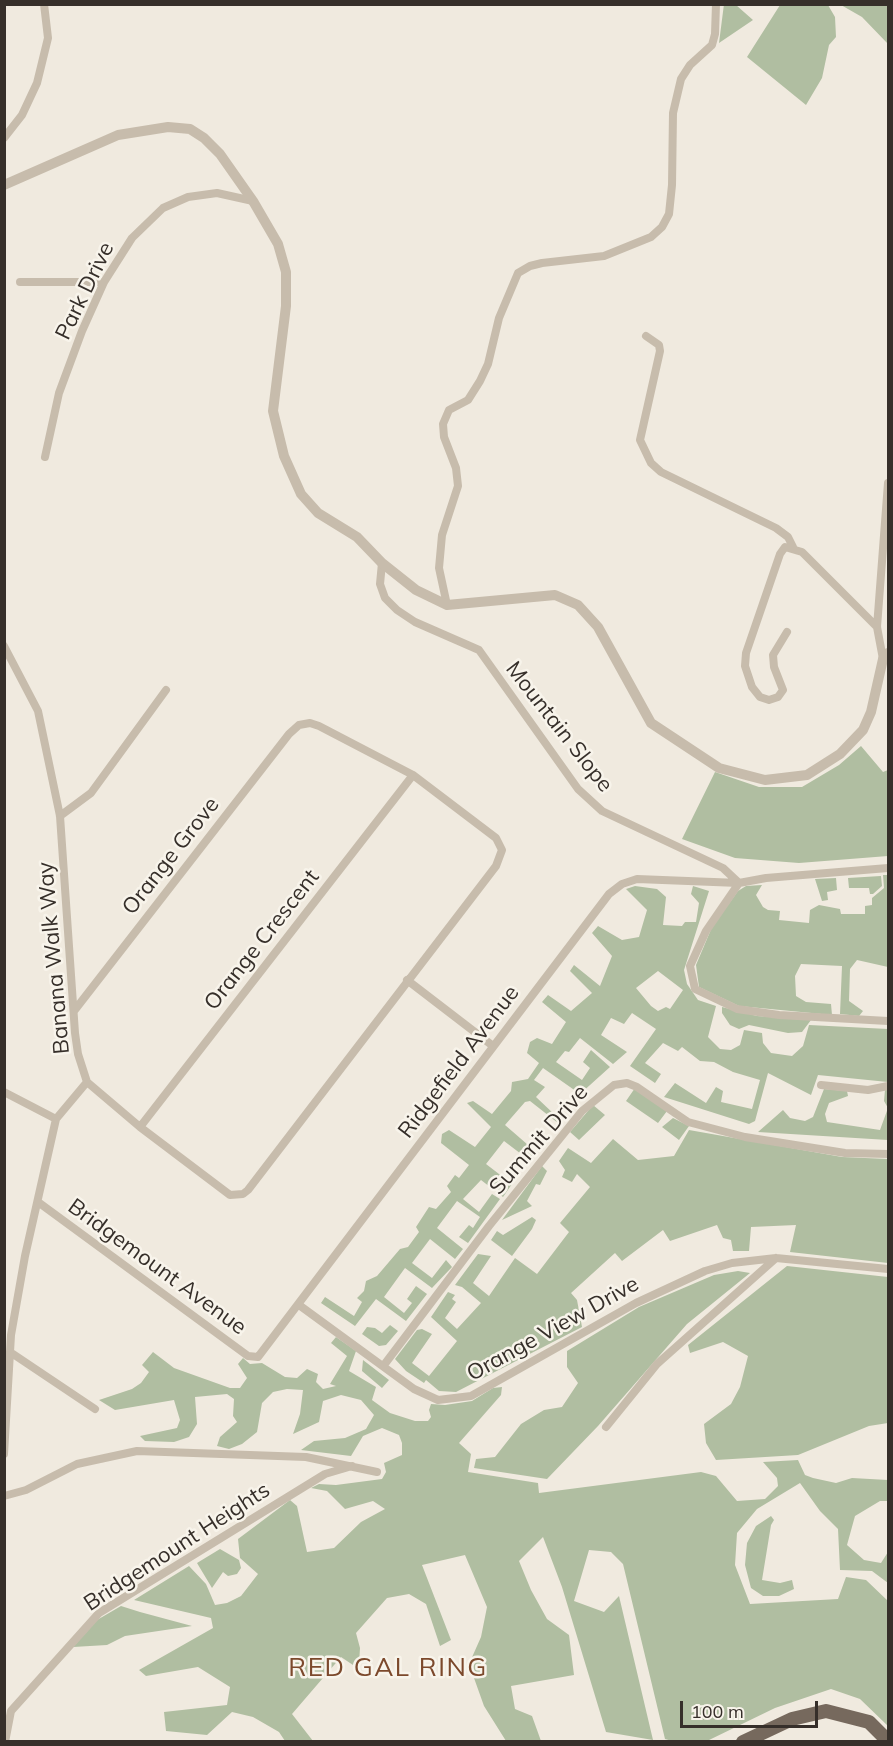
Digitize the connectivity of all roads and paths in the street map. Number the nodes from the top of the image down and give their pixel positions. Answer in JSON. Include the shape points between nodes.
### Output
{"nodes":[{"id":1,"x":44,"y":4,"type":"edge"},
{"id":2,"x":716,"y":4,"type":"edge"},
{"id":3,"x":4,"y":138,"type":"edge"},
{"id":4,"x":4,"y":185,"type":"edge"},
{"id":5,"x":253,"y":201,"type":"junction"},
{"id":6,"x":20,"y":282,"type":"dead end"},
{"id":7,"x":104,"y":282,"type":"junction"},
{"id":8,"x":646,"y":336,"type":"dead end"},
{"id":9,"x":45,"y":457,"type":"dead end"},
{"id":10,"x":888,"y":483,"type":"edge"},
{"id":11,"x":793,"y":547,"type":"junction"},
{"id":12,"x":382,"y":564,"type":"junction"},
{"id":13,"x":447,"y":605,"type":"junction"},
{"id":14,"x":877,"y":627,"type":"junction"},
{"id":15,"x":787,"y":632,"type":"dead end"},
{"id":16,"x":4,"y":646,"type":"edge"},
{"id":17,"x":886,"y":656,"type":"edge"},
{"id":18,"x":166,"y":690,"type":"dead end"},
{"id":19,"x":413,"y":775,"type":"junction"},
{"id":20,"x":60,"y":816,"type":"junction"},
{"id":21,"x":888,"y":868,"type":"edge"},
{"id":22,"x":739,"y":883,"type":"junction"},
{"id":23,"x":407,"y":980,"type":"junction"},
{"id":24,"x":74,"y":1011,"type":"junction"},
{"id":25,"x":888,"y":1021,"type":"edge"},
{"id":26,"x":493,"y":1046,"type":"junction"},
{"id":27,"x":87,"y":1082,"type":"junction"},
{"id":28,"x":820,"y":1085,"type":"dead end"},
{"id":29,"x":888,"y":1086,"type":"edge"},
{"id":30,"x":4,"y":1092,"type":"edge"},
{"id":31,"x":56,"y":1119,"type":"junction"},
{"id":32,"x":140,"y":1127,"type":"junction"},
{"id":33,"x":888,"y":1154,"type":"edge"},
{"id":34,"x":38,"y":1202,"type":"junction"},
{"id":35,"x":776,"y":1258,"type":"junction"},
{"id":36,"x":888,"y":1269,"type":"edge"},
{"id":37,"x":299,"y":1305,"type":"junction"},
{"id":38,"x":10,"y":1352,"type":"junction"},
{"id":39,"x":255,"y":1358,"type":"joint"},
{"id":40,"x":384,"y":1365,"type":"junction"},
{"id":41,"x":95,"y":1409,"type":"dead end"},
{"id":42,"x":606,"y":1427,"type":"dead end"},
{"id":43,"x":4,"y":1454,"type":"edge"},
{"id":44,"x":352,"y":1466,"type":"junction"},
{"id":45,"x":377,"y":1472,"type":"dead end"},
{"id":46,"x":4,"y":1496,"type":"edge"},
{"id":47,"x":888,"y":1741,"type":"edge"},
{"id":48,"x":5,"y":1742,"type":"edge"},
{"id":49,"x":743,"y":1742,"type":"edge"}],
"edges":[{"from":1,"to":3,"type":"street","via":[[48,38],[37,83],[22,116]]},
{"from":2,"to":13,"type":"street","via":[[712,45],[690,65],[681,80],[673,113],[672,185],[669,214],[662,227],[651,237],[604,256],[542,263],[518,273],[480,381],[468,400],[449,410],[443,424],[444,437],[456,468],[458,486],[442,535],[439,568]]},
{"from":4,"to":5,"type":"street","via":[[118,135],[168,127],[190,129],[204,138]]},
{"from":5,"to":7,"type":"street","name":"Park Drive","via":[[217,193],[188,197],[163,208],[132,238]]},
{"from":5,"to":12,"type":"street","via":[[278,244],[286,272],[286,306],[273,411],[284,456],[302,494],[318,513],[357,537]]},
{"from":6,"to":7,"type":"street"},
{"from":7,"to":9,"type":"street","name":"Park Drive","via":[[59,393]]},
{"from":8,"to":11,"type":"street","via":[[659,345],[660,351],[640,440],[651,463],[661,472],[776,528]]},
{"from":10,"to":14,"type":"street"},
{"from":11,"to":14,"type":"street"},
{"from":11,"to":15,"type":"street","via":[[785,547],[780,554],[746,653],[745,666],[759,697],[769,700],[783,690],[773,655]]},
{"from":12,"to":13,"type":"street","via":[[416,590]]},
{"from":12,"to":22,"type":"street","name":"Mountain Slope","via":[[380,584],[385,598],[416,622],[479,650],[578,789],[603,812],[723,868]]},
{"from":13,"to":17,"type":"street","via":[[555,595],[572,602],[598,627],[651,723],[719,768],[765,780],[807,775],[840,754],[862,730],[871,712]]},
{"from":14,"to":17,"type":"street"},
{"from":16,"to":20,"type":"street","name":"Banana Walk Way","via":[[38,711]]},
{"from":18,"to":20,"type":"street","via":[[91,793]]},
{"from":19,"to":23,"type":"street","name":"Banana Walk Way","via":[[496,838],[502,850],[496,866]]},
{"from":19,"to":24,"type":"street","name":"Orange Grove","via":[[318,726],[299,725]]},
{"from":19,"to":32,"type":"street","name":"Orange Crescent"},
{"from":20,"to":24,"type":"street","name":"Banana Walk Way"},
{"from":21,"to":22,"type":"street"},
{"from":22,"to":25,"type":"street","via":[[706,931],[690,966],[695,989],[737,1008],[779,1016]]},
{"from":22,"to":26,"type":"street","name":"Ridgefield Avenue","via":[[637,879],[622,884],[609,894]]},
{"from":23,"to":26,"type":"street"},
{"from":23,"to":32,"type":"street","name":"Banana Walk Way","via":[[243,1194],[224,1193]]},
{"from":24,"to":27,"type":"street","name":"Banana Walk Way","via":[[78,1054]]},
{"from":26,"to":37,"type":"street","name":"Ridgefield Avenue"},
{"from":27,"to":31,"type":"street"},
{"from":27,"to":32,"type":"street","name":"Banana Walk Way"},
{"from":28,"to":29,"type":"street","via":[[868,1090]]},
{"from":30,"to":31,"type":"street"},
{"from":31,"to":34,"type":"street"},
{"from":33,"to":40,"type":"street","name":"Summit Drive","via":[[845,1153],[745,1137],[688,1122],[637,1087],[627,1083],[614,1085],[582,1111]]},
{"from":34,"to":38,"type":"street"},
{"from":34,"to":39,"type":"street","name":"Bridgemount Avenue"},
{"from":35,"to":36,"type":"street","name":"Orange View Drive"},
{"from":35,"to":40,"type":"street","name":"Orange View Drive","via":[[732,1263],[705,1271],[636,1303],[471,1396],[438,1400],[414,1389]]},
{"from":35,"to":42,"type":"street","via":[[657,1364]]},
{"from":37,"to":39,"type":"street","name":"Ridgefield Avenue"},
{"from":37,"to":40,"type":"street","name":"Orange View Drive"},
{"from":38,"to":41,"type":"street"},
{"from":38,"to":43,"type":"street"},
{"from":44,"to":45,"type":"street","name":"Bridgemount Heights"},
{"from":44,"to":46,"type":"street","name":"Bridgemount Heights","via":[[306,1457],[137,1451],[77,1464],[26,1490]]},
{"from":44,"to":48,"type":"street","name":"Bridgemount Heights","via":[[325,1474],[99,1613],[11,1711]]},
{"from":47,"to":49,"type":"main road","via":[[869,1722],[826,1711],[792,1719]]}]}
